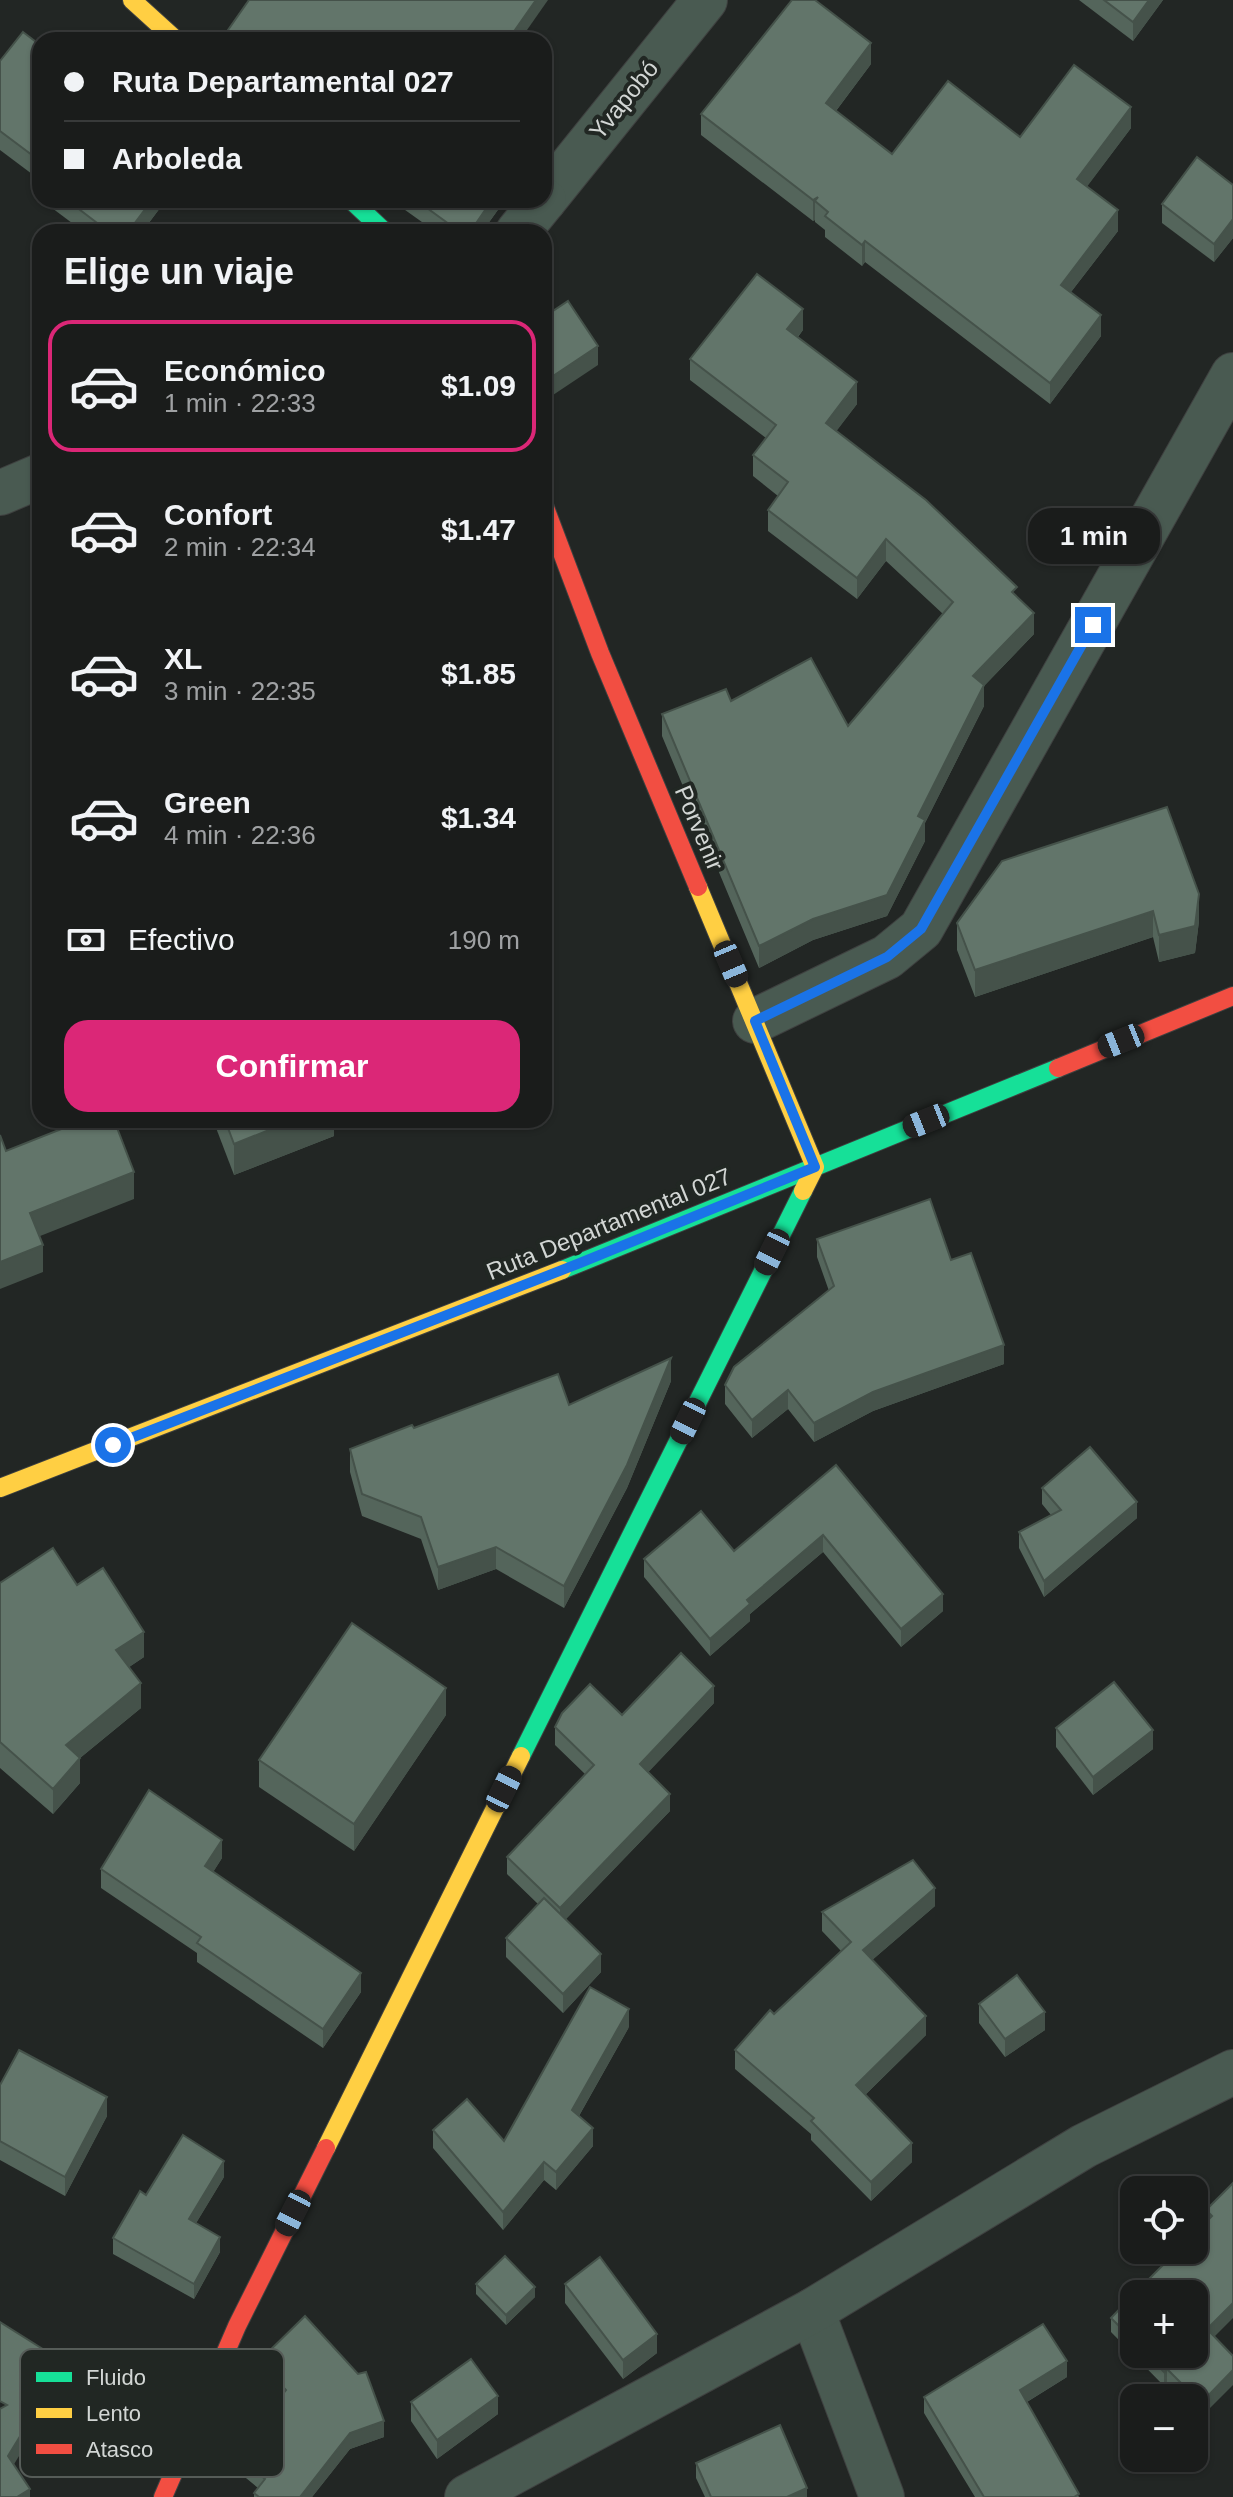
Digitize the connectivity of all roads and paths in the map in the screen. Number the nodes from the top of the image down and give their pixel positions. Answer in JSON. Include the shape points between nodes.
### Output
{"nodes":[{"id":1,"x":132,"y":0,"type":"edge"},
{"id":2,"x":705,"y":0,"type":"edge"},
{"id":3,"x":167,"y":32,"type":"edge"},
{"id":4,"x":552,"y":190,"type":"edge"},
{"id":5,"x":360,"y":208,"type":"edge"},
{"id":6,"x":538,"y":208,"type":"edge"},
{"id":7,"x":376,"y":224,"type":"edge"},
{"id":8,"x":524,"y":224,"type":"edge"},
{"id":9,"x":1233,"y":375,"type":"edge"},
{"id":10,"x":32,"y":479,"type":"edge"},
{"id":11,"x":0,"y":493,"type":"edge"},
{"id":12,"x":552,"y":526,"type":"edge"},
{"id":13,"x":1233,"y":996,"type":"edge"},
{"id":14,"x":755,"y":1021,"type":"junction"},
{"id":15,"x":815,"y":1167,"type":"junction"},
{"id":16,"x":0,"y":1488,"type":"edge"},
{"id":17,"x":1233,"y":2072,"type":"edge"},
{"id":18,"x":812,"y":2311,"type":"junction"},
{"id":19,"x":227,"y":2349,"type":"edge"},
{"id":20,"x":172,"y":2477,"type":"edge"},
{"id":21,"x":163,"y":2497,"type":"edge"},
{"id":22,"x":467,"y":2497,"type":"edge"},
{"id":23,"x":882,"y":2497,"type":"edge"}],
"edges":[{"from":1,"to":3,"type":"street"},
{"from":2,"to":4,"type":"street","name":"Yvapobó"},
{"from":5,"to":7,"type":"street"},
{"from":6,"to":8,"type":"street","name":"Yvapobó"},
{"from":9,"to":14,"type":"street","via":[[921,929],[887,957]]},
{"from":10,"to":11,"type":"street"},
{"from":12,"to":14,"type":"street","name":"Porvenir"},
{"from":13,"to":15,"type":"street","name":"Ruta Departamental 027"},
{"from":14,"to":15,"type":"street","name":"Porvenir"},
{"from":15,"to":16,"type":"street","name":"Ruta Departamental 027"},
{"from":15,"to":19,"type":"street"},
{"from":17,"to":18,"type":"street","via":[[1084,2146]]},
{"from":18,"to":22,"type":"street"},
{"from":18,"to":23,"type":"street"},
{"from":20,"to":21,"type":"street"}]}
